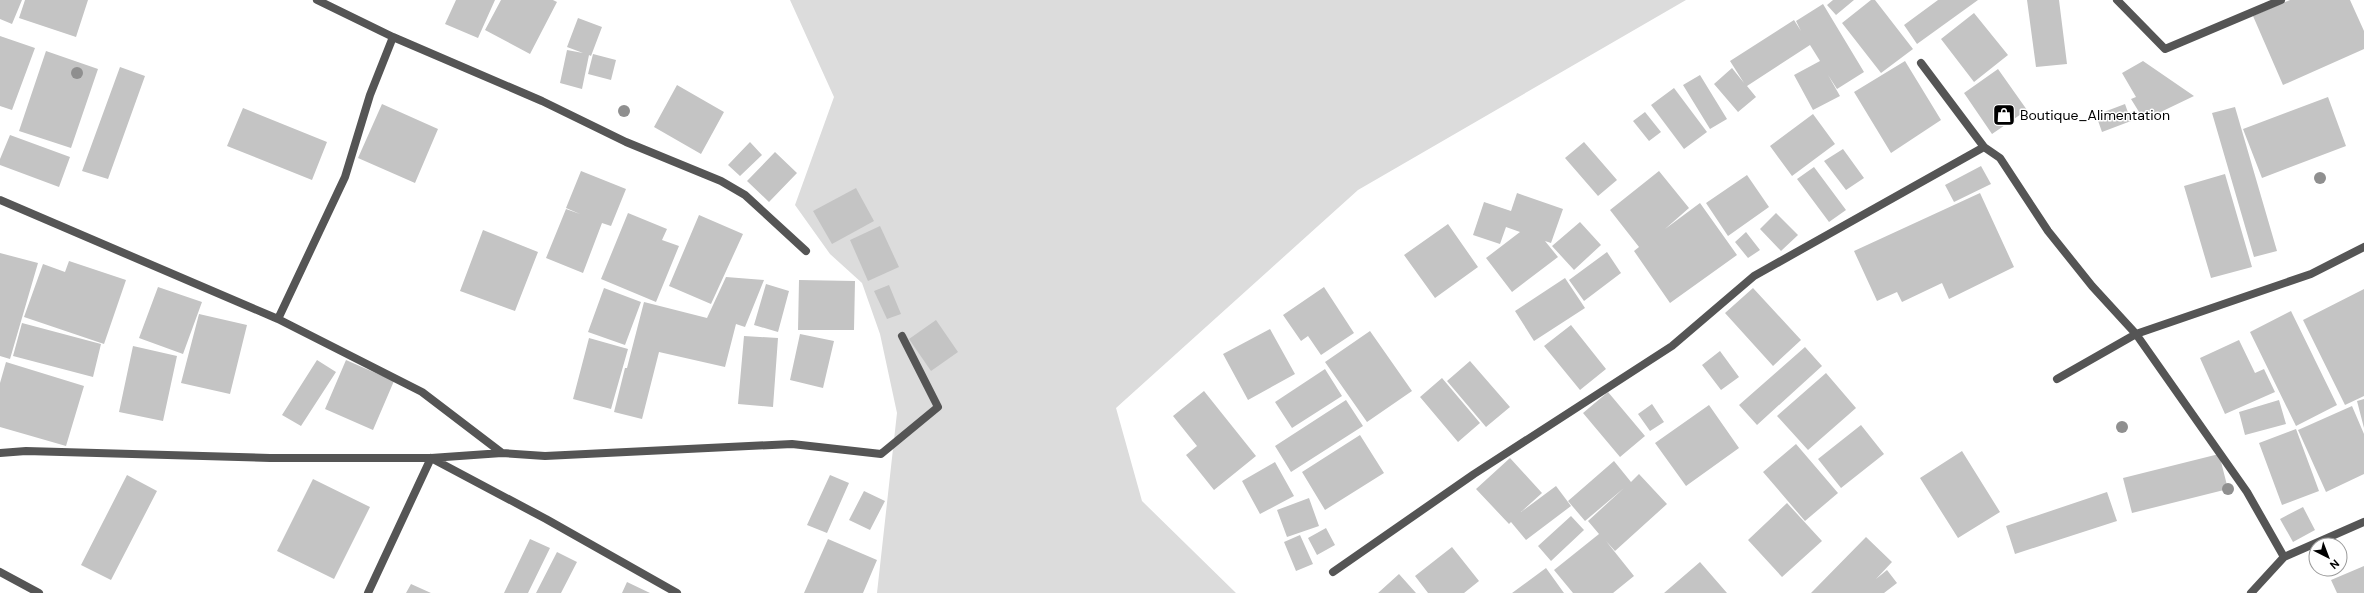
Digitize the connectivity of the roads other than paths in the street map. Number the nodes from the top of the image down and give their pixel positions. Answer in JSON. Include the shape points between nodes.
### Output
{"nodes":[{"id":1,"x":317,"y":0,"type":"edge"},
{"id":2,"x":2117,"y":0,"type":"edge"},
{"id":3,"x":2281,"y":0,"type":"edge"},
{"id":4,"x":393,"y":37,"type":"junction"},
{"id":5,"x":1921,"y":63,"type":"dead end"},
{"id":6,"x":1984,"y":146,"type":"junction"},
{"id":7,"x":0,"y":200,"type":"edge"},
{"id":8,"x":2364,"y":247,"type":"edge"},
{"id":9,"x":806,"y":251,"type":"dead end"},
{"id":10,"x":278,"y":319,"type":"junction"},
{"id":11,"x":2136,"y":334,"type":"junction"},
{"id":12,"x":902,"y":336,"type":"dead end"},
{"id":13,"x":2057,"y":379,"type":"dead end"},
{"id":14,"x":0,"y":453,"type":"edge"},
{"id":15,"x":502,"y":454,"type":"junction"},
{"id":16,"x":431,"y":458,"type":"junction"},
{"id":17,"x":2364,"y":522,"type":"edge"},
{"id":18,"x":2284,"y":557,"type":"junction"},
{"id":19,"x":0,"y":572,"type":"edge"},
{"id":20,"x":1333,"y":572,"type":"dead end"},
{"id":21,"x":40,"y":593,"type":"edge"},
{"id":22,"x":368,"y":593,"type":"edge"},
{"id":23,"x":677,"y":593,"type":"edge"},
{"id":24,"x":2251,"y":593,"type":"edge"}],
"edges":[{"from":1,"to":4,"type":"street"},
{"from":2,"to":3,"type":"street","via":[[2165,49]]},
{"from":4,"to":9,"type":"street","via":[[542,101],[626,142],[721,180],[745,195]]},
{"from":4,"to":10,"type":"street","via":[[370,95],[345,177]]},
{"from":5,"to":6,"type":"street"},
{"from":6,"to":11,"type":"street","via":[[2000,158],[2048,230],[2092,286]]},
{"from":6,"to":20,"type":"street","via":[[1754,276],[1672,346],[1474,474]]},
{"from":7,"to":10,"type":"street"},
{"from":8,"to":11,"type":"street","via":[[2310,274]]},
{"from":10,"to":15,"type":"street","via":[[422,392]]},
{"from":11,"to":13,"type":"street"},
{"from":11,"to":18,"type":"street","via":[[2247,492]]},
{"from":12,"to":15,"type":"street","via":[[938,407],[880,454],[792,444],[545,456]]},
{"from":14,"to":16,"type":"street","via":[[26,451],[270,458]]},
{"from":15,"to":16,"type":"street"},
{"from":16,"to":22,"type":"street"},
{"from":16,"to":23,"type":"street"},
{"from":17,"to":18,"type":"street"},
{"from":18,"to":24,"type":"street"},
{"from":19,"to":21,"type":"street"}]}
